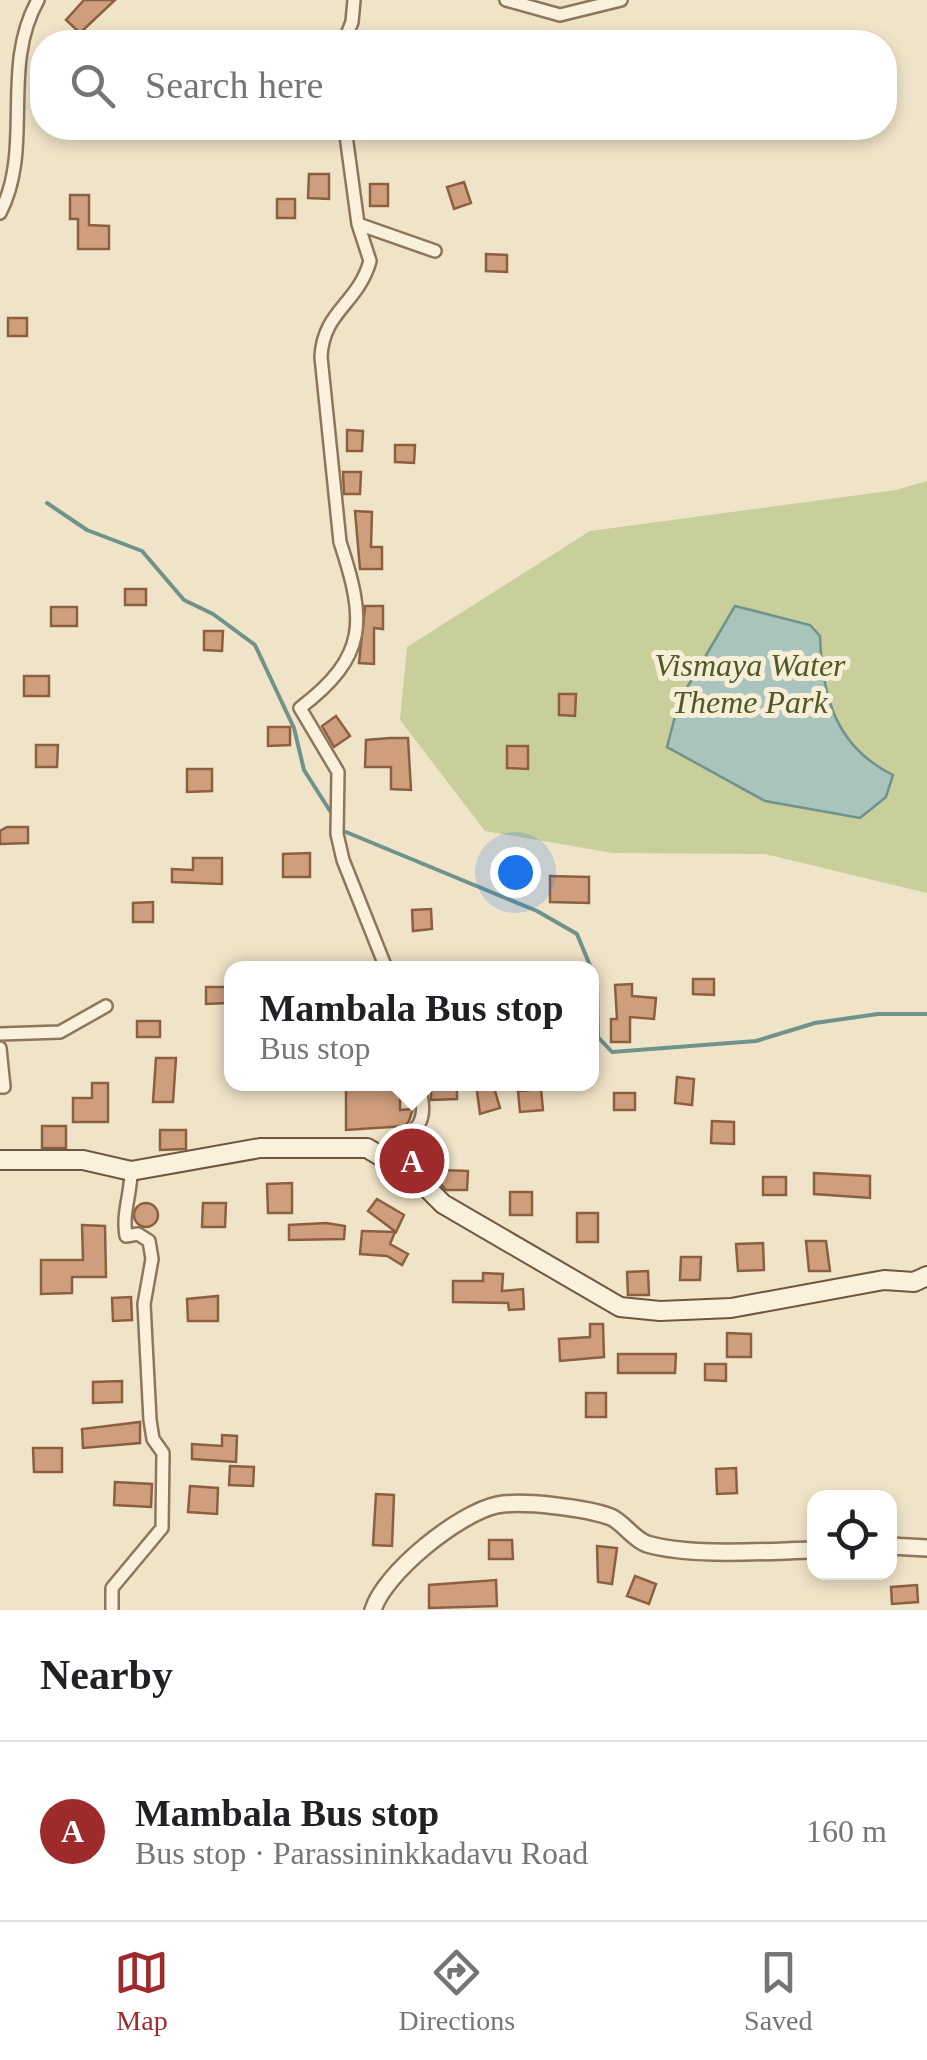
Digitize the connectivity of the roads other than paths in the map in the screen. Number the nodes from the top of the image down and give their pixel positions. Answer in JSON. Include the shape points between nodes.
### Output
{"nodes":[{"id":1,"x":38,"y":0,"type":"edge"},
{"id":2,"x":354,"y":0,"type":"edge"},
{"id":3,"x":506,"y":0,"type":"edge"},
{"id":4,"x":620,"y":0,"type":"edge"},
{"id":5,"x":349,"y":30,"type":"edge"},
{"id":6,"x":7,"y":46,"type":"dead end"},
{"id":7,"x":4,"y":130,"type":"dead end"},
{"id":8,"x":347,"y":140,"type":"edge"},
{"id":9,"x":0,"y":213,"type":"edge"},
{"id":10,"x":358,"y":224,"type":"junction"},
{"id":11,"x":435,"y":251,"type":"dead end"},
{"id":12,"x":383,"y":961,"type":"edge"},
{"id":13,"x":106,"y":1006,"type":"dead end"},
{"id":14,"x":0,"y":1034,"type":"edge"},
{"id":15,"x":0,"y":1048,"type":"edge"},
{"id":16,"x":0,"y":1087,"type":"edge"},
{"id":17,"x":419,"y":1091,"type":"edge"},
{"id":18,"x":381,"y":1155,"type":"junction"},
{"id":19,"x":0,"y":1160,"type":"edge"},
{"id":20,"x":132,"y":1171,"type":"junction"},
{"id":21,"x":927,"y":1276,"type":"edge"},
{"id":22,"x":897,"y":1546,"type":"edge"},
{"id":23,"x":927,"y":1548,"type":"edge"},
{"id":24,"x":807,"y":1550,"type":"edge"},
{"id":25,"x":112,"y":1610,"type":"edge"},
{"id":26,"x":373,"y":1610,"type":"edge"}],
"edges":[{"from":1,"to":6,"type":"street"},
{"from":2,"to":5,"type":"street"},
{"from":3,"to":4,"type":"street","via":[[560,15]]},
{"from":7,"to":9,"type":"street","via":[[10,156]]},
{"from":8,"to":10,"type":"street"},
{"from":10,"to":11,"type":"street"},
{"from":10,"to":12,"type":"street","via":[[370,261],[365,278],[322,333],[321,357],[340,542],[358,636],[336,681],[300,708],[338,772],[340,847]]},
{"from":13,"to":14,"type":"street","via":[[60,1032]]},
{"from":15,"to":16,"type":"street"},
{"from":17,"to":18,"type":"street","via":[[422,1124]]},
{"from":18,"to":20,"type":"main road","via":[[367,1148],[260,1148]]},
{"from":18,"to":21,"type":"main road","via":[[443,1204],[620,1307],[731,1308]]},
{"from":19,"to":20,"type":"main road","via":[[83,1160]]},
{"from":20,"to":25,"type":"street","via":[[126,1236],[149,1241],[152,1260],[144,1304],[150,1420],[164,1453],[162,1528],[112,1588]]},
{"from":22,"to":23,"type":"street"},
{"from":24,"to":26,"type":"street","via":[[645,1543],[613,1518],[497,1505],[427,1542],[378,1594]]}]}
